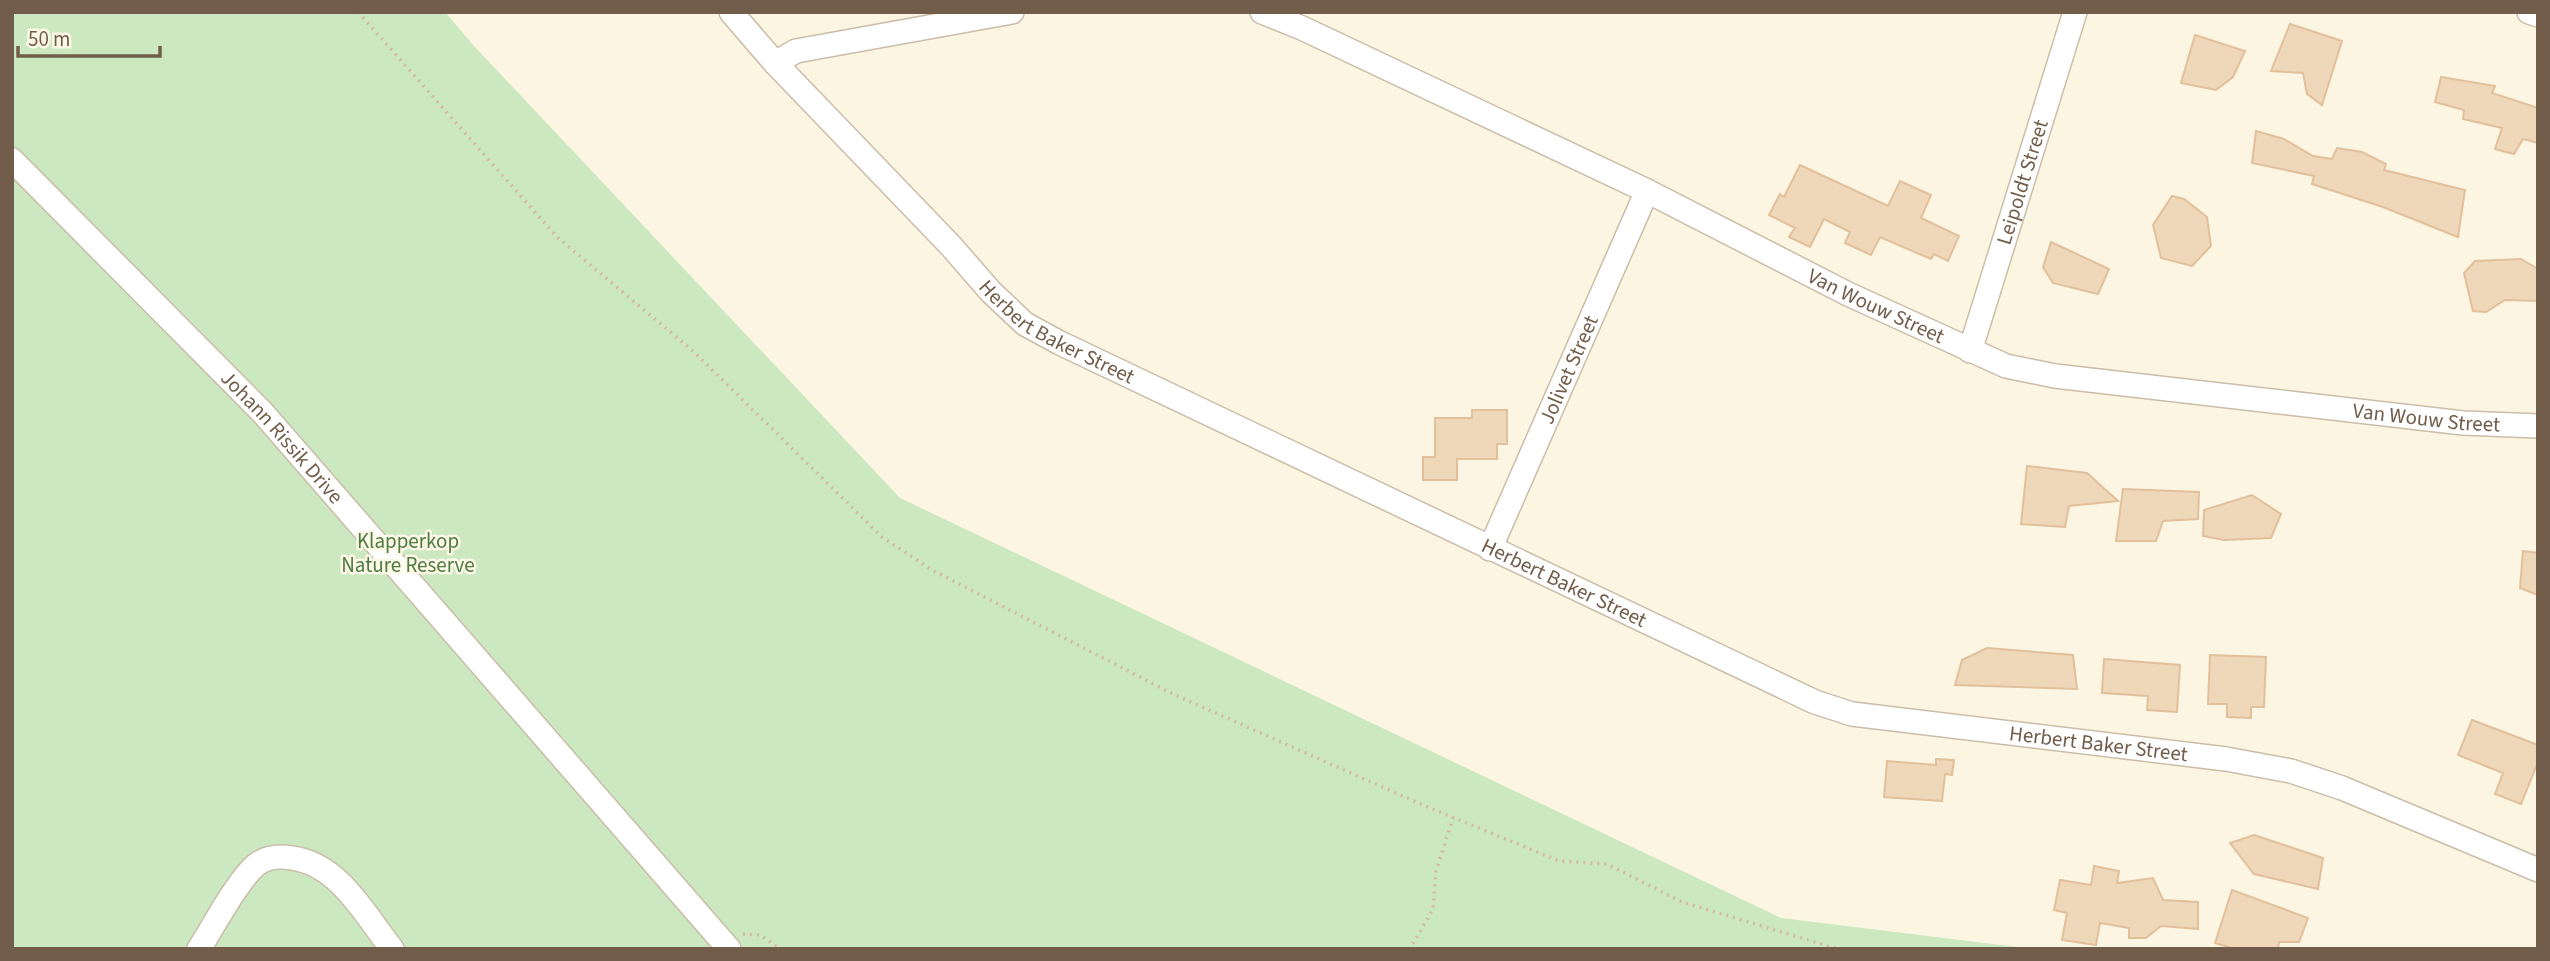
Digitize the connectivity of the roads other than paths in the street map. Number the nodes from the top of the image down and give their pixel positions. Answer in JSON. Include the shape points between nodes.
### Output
{"nodes":[{"id":1,"x":731,"y":12,"type":"edge"},
{"id":2,"x":1012,"y":12,"type":"edge"},
{"id":3,"x":1262,"y":12,"type":"edge"},
{"id":4,"x":2075,"y":12,"type":"edge"},
{"id":5,"x":2529,"y":12,"type":"edge"},
{"id":6,"x":2538,"y":15,"type":"edge"},
{"id":7,"x":775,"y":62,"type":"junction"},
{"id":8,"x":12,"y":160,"type":"edge"},
{"id":9,"x":1647,"y":191,"type":"junction"},
{"id":10,"x":1970,"y":351,"type":"junction"},
{"id":11,"x":2538,"y":426,"type":"edge"},
{"id":12,"x":1490,"y":549,"type":"junction"},
{"id":13,"x":2538,"y":870,"type":"edge"},
{"id":14,"x":199,"y":949,"type":"edge"},
{"id":15,"x":392,"y":949,"type":"edge"},
{"id":16,"x":729,"y":949,"type":"edge"}],
"edges":[{"from":1,"to":7,"type":"street","name":"Herbert Baker Street"},
{"from":2,"to":7,"type":"street","via":[[796,51]]},
{"from":3,"to":9,"type":"street","name":"Van Wouw Street"},
{"from":4,"to":10,"type":"street","name":"Leipoldt Street"},
{"from":5,"to":6,"type":"street"},
{"from":7,"to":12,"type":"street","name":"Herbert Baker Street","via":[[1025,324]]},
{"from":8,"to":16,"type":"street","name":"Johann Rissik Drive","via":[[263,413]]},
{"from":9,"to":10,"type":"street","name":"Van Wouw Street"},
{"from":9,"to":12,"type":"street","name":"Jolivet Street"},
{"from":10,"to":11,"type":"street","name":"Van Wouw Street","via":[[2006,366],[2054,376],[2463,423]]},
{"from":12,"to":13,"type":"street","name":"Herbert Baker Street","via":[[1815,702],[1852,714],[2227,759],[2291,771]]},
{"from":14,"to":15,"type":"street","via":[[257,864],[283,856],[332,875]]}]}
